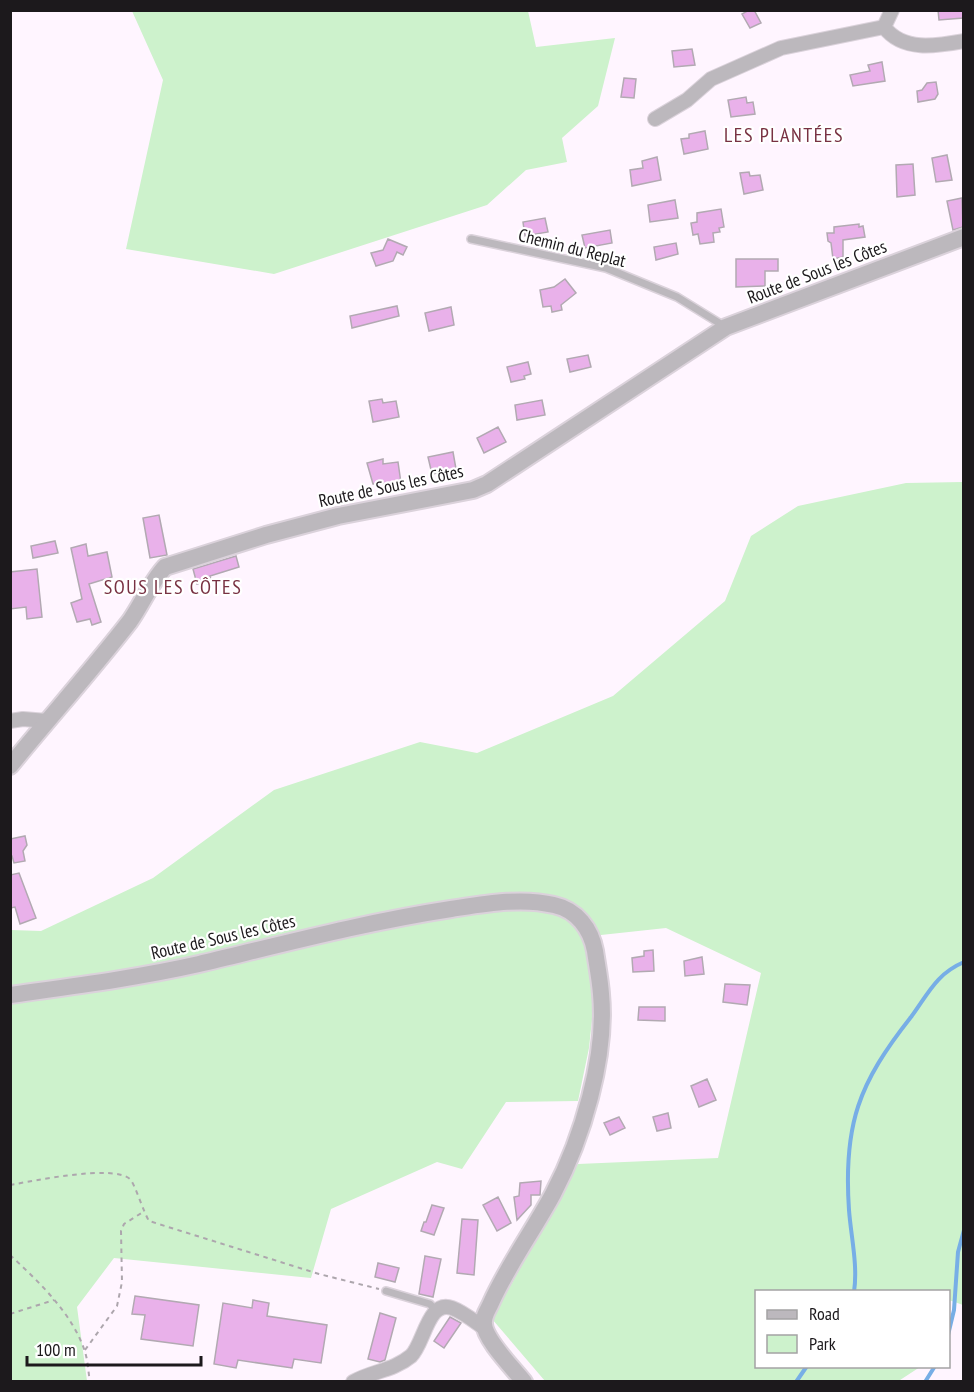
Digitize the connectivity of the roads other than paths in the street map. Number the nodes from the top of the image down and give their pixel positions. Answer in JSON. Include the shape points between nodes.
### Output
{"nodes":[{"id":1,"x":892,"y":10,"type":"edge"},
{"id":2,"x":885,"y":27,"type":"junction"},
{"id":3,"x":963,"y":41,"type":"edge"},
{"id":4,"x":654,"y":119,"type":"dead end"},
{"id":5,"x":963,"y":237,"type":"edge"},
{"id":6,"x":471,"y":239,"type":"dead end"},
{"id":7,"x":726,"y":327,"type":"junction"},
{"id":8,"x":10,"y":721,"type":"edge"},
{"id":9,"x":47,"y":721,"type":"junction"},
{"id":10,"x":10,"y":766,"type":"edge"},
{"id":11,"x":10,"y":995,"type":"edge"},
{"id":12,"x":386,"y":1291,"type":"road end"},
{"id":13,"x":436,"y":1311,"type":"junction"},
{"id":14,"x":484,"y":1328,"type":"junction"},
{"id":15,"x":353,"y":1382,"type":"edge"},
{"id":16,"x":524,"y":1382,"type":"edge"}],
"edges":[{"from":1,"to":2,"type":"street"},
{"from":2,"to":3,"type":"street","via":[[892,37],[910,45]]},
{"from":2,"to":4,"type":"street","via":[[781,48],[711,79],[687,100]]},
{"from":5,"to":7,"type":"street","name":"Route de Sous les Côtes"},
{"from":6,"to":7,"type":"lane","name":"Chemin du Replat","via":[[606,268],[677,297]]},
{"from":7,"to":9,"type":"street","name":"Route de Sous les Côtes","via":[[473,490],[328,519],[165,567],[131,619]]},
{"from":8,"to":9,"type":"street"},
{"from":9,"to":10,"type":"street","name":"Route de Sous les Côtes"},
{"from":11,"to":14,"type":"street","name":"Route de Sous les Côtes","via":[[197,964],[425,913],[517,902],[567,909],[588,929],[594,947],[602,995],[598,1058],[583,1120],[569,1157],[553,1193],[503,1276],[484,1318]]},
{"from":12,"to":13,"type":"lane","via":[[430,1304]]},
{"from":13,"to":14,"type":"street","via":[[451,1307]]},
{"from":13,"to":15,"type":"street","via":[[413,1353],[396,1366],[365,1374]]},
{"from":14,"to":16,"type":"street"}]}
